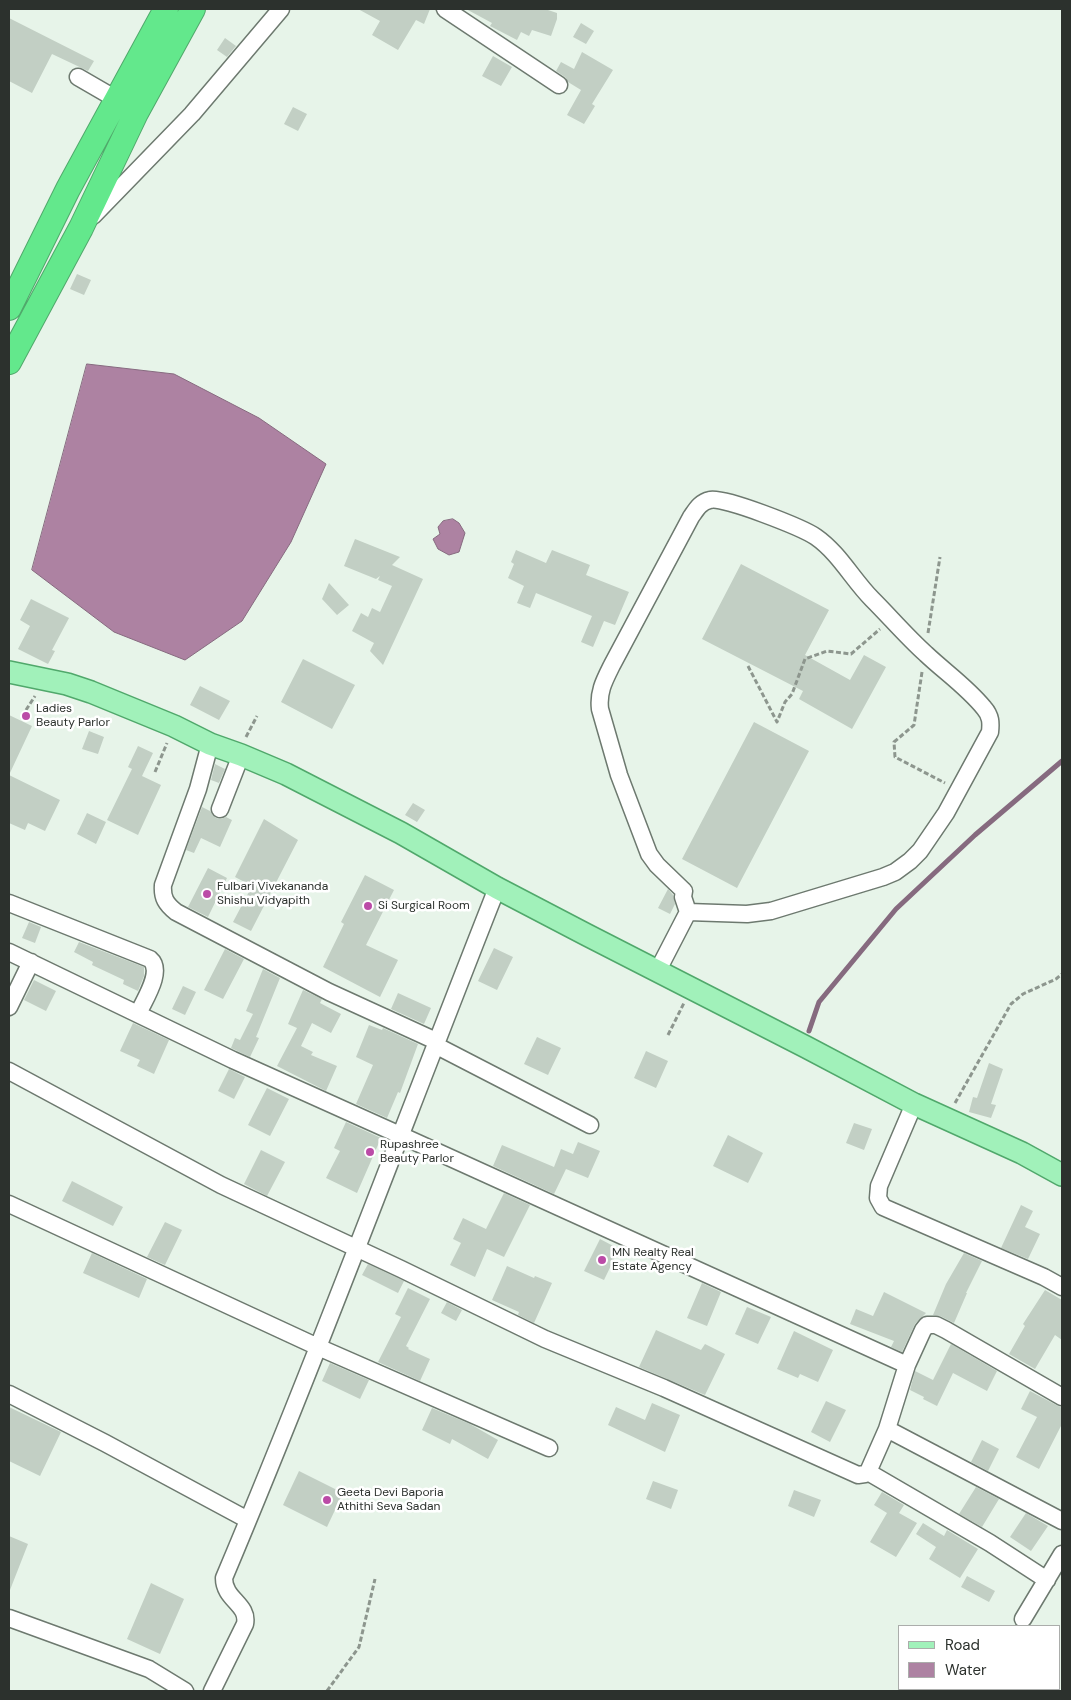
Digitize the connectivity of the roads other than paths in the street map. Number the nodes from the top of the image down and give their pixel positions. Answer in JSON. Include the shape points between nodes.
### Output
{"nodes":[{"id":1,"x":166,"y":9,"type":"edge"},
{"id":2,"x":193,"y":9,"type":"edge"},
{"id":3,"x":281,"y":9,"type":"edge"},
{"id":4,"x":445,"y":9,"type":"edge"},
{"id":5,"x":78,"y":77,"type":"dead end"},
{"id":6,"x":558,"y":85,"type":"dead end"},
{"id":7,"x":116,"y":99,"type":"junction"},
{"id":8,"x":81,"y":228,"type":"junction"},
{"id":9,"x":9,"y":308,"type":"edge"},
{"id":10,"x":9,"y":362,"type":"edge"},
{"id":11,"x":9,"y":672,"type":"edge"},
{"id":12,"x":210,"y":744,"type":"junction"},
{"id":13,"x":239,"y":754,"type":"junction"},
{"id":14,"x":220,"y":809,"type":"dead end"},
{"id":15,"x":497,"y":888,"type":"junction"},
{"id":16,"x":9,"y":903,"type":"edge"},
{"id":17,"x":688,"y":912,"type":"junction"},
{"id":18,"x":9,"y":952,"type":"edge"},
{"id":19,"x":31,"y":962,"type":"junction"},
{"id":20,"x":657,"y":972,"type":"junction"},
{"id":21,"x":9,"y":1007,"type":"edge"},
{"id":22,"x":138,"y":1014,"type":"junction"},
{"id":23,"x":436,"y":1043,"type":"junction"},
{"id":24,"x":9,"y":1071,"type":"edge"},
{"id":25,"x":914,"y":1104,"type":"junction"},
{"id":26,"x":590,"y":1126,"type":"dead end"},
{"id":27,"x":400,"y":1135,"type":"junction"},
{"id":28,"x":1062,"y":1175,"type":"edge"},
{"id":29,"x":9,"y":1204,"type":"edge"},
{"id":30,"x":357,"y":1249,"type":"junction"},
{"id":31,"x":1062,"y":1287,"type":"edge"},
{"id":32,"x":318,"y":1347,"type":"junction"},
{"id":33,"x":907,"y":1366,"type":"junction"},
{"id":34,"x":9,"y":1394,"type":"edge"},
{"id":35,"x":1062,"y":1397,"type":"edge"},
{"id":36,"x":887,"y":1429,"type":"junction"},
{"id":37,"x":549,"y":1448,"type":"dead end"},
{"id":38,"x":868,"y":1472,"type":"junction"},
{"id":39,"x":248,"y":1520,"type":"junction"},
{"id":40,"x":1062,"y":1521,"type":"edge"},
{"id":41,"x":1062,"y":1554,"type":"edge"},
{"id":42,"x":1047,"y":1580,"type":"junction"},
{"id":43,"x":9,"y":1618,"type":"edge"},
{"id":44,"x":1023,"y":1619,"type":"dead end"},
{"id":45,"x":185,"y":1691,"type":"edge"},
{"id":46,"x":212,"y":1691,"type":"edge"}],
"edges":[{"from":1,"to":7,"type":"highway"},
{"from":2,"to":8,"type":"highway","via":[[136,113]]},
{"from":3,"to":8,"type":"street","via":[[192,114]]},
{"from":4,"to":6,"type":"street"},
{"from":5,"to":7,"type":"street"},
{"from":7,"to":9,"type":"highway"},
{"from":8,"to":10,"type":"highway"},
{"from":11,"to":12,"type":"main road","via":[[67,684],[117,702]]},
{"from":12,"to":13,"type":"main road"},
{"from":12,"to":23,"type":"street","via":[[198,790],[163,885],[166,903],[176,912],[329,992]]},
{"from":13,"to":14,"type":"street"},
{"from":13,"to":15,"type":"main road","via":[[286,774],[401,833]]},
{"from":15,"to":20,"type":"main road"},
{"from":15,"to":23,"type":"street"},
{"from":16,"to":22,"type":"street","via":[[150,959],[156,971]]},
{"from":17,"to":17,"type":"street","via":[[747,914],[771,911],[883,877],[903,867],[920,851],[946,813],[990,732],[992,722],[985,709],[891,618],[824,543],[812,534],[712,499],[698,507],[612,665],[599,700],[619,775],[649,854],[684,891]]},
{"from":17,"to":20,"type":"street"},
{"from":18,"to":19,"type":"street"},
{"from":19,"to":21,"type":"street"},
{"from":19,"to":22,"type":"street"},
{"from":20,"to":25,"type":"main road"},
{"from":22,"to":27,"type":"street"},
{"from":23,"to":26,"type":"street"},
{"from":23,"to":27,"type":"street"},
{"from":24,"to":30,"type":"street","via":[[221,1185]]},
{"from":25,"to":28,"type":"main road","via":[[1022,1153]]},
{"from":25,"to":31,"type":"street","via":[[879,1186],[878,1194],[883,1206]]},
{"from":27,"to":30,"type":"street"},
{"from":27,"to":33,"type":"street"},
{"from":29,"to":32,"type":"street"},
{"from":30,"to":32,"type":"street"},
{"from":30,"to":38,"type":"street","via":[[545,1339],[858,1475]]},
{"from":32,"to":37,"type":"street"},
{"from":32,"to":39,"type":"street"},
{"from":33,"to":35,"type":"street","via":[[926,1325],[936,1325]]},
{"from":33,"to":36,"type":"street"},
{"from":34,"to":39,"type":"street"},
{"from":36,"to":38,"type":"street"},
{"from":36,"to":40,"type":"street"},
{"from":38,"to":42,"type":"street"},
{"from":39,"to":46,"type":"street","via":[[224,1578],[227,1593],[245,1612],[245,1624]]},
{"from":41,"to":42,"type":"street"},
{"from":42,"to":44,"type":"street"},
{"from":43,"to":45,"type":"street","via":[[149,1669]]}]}
